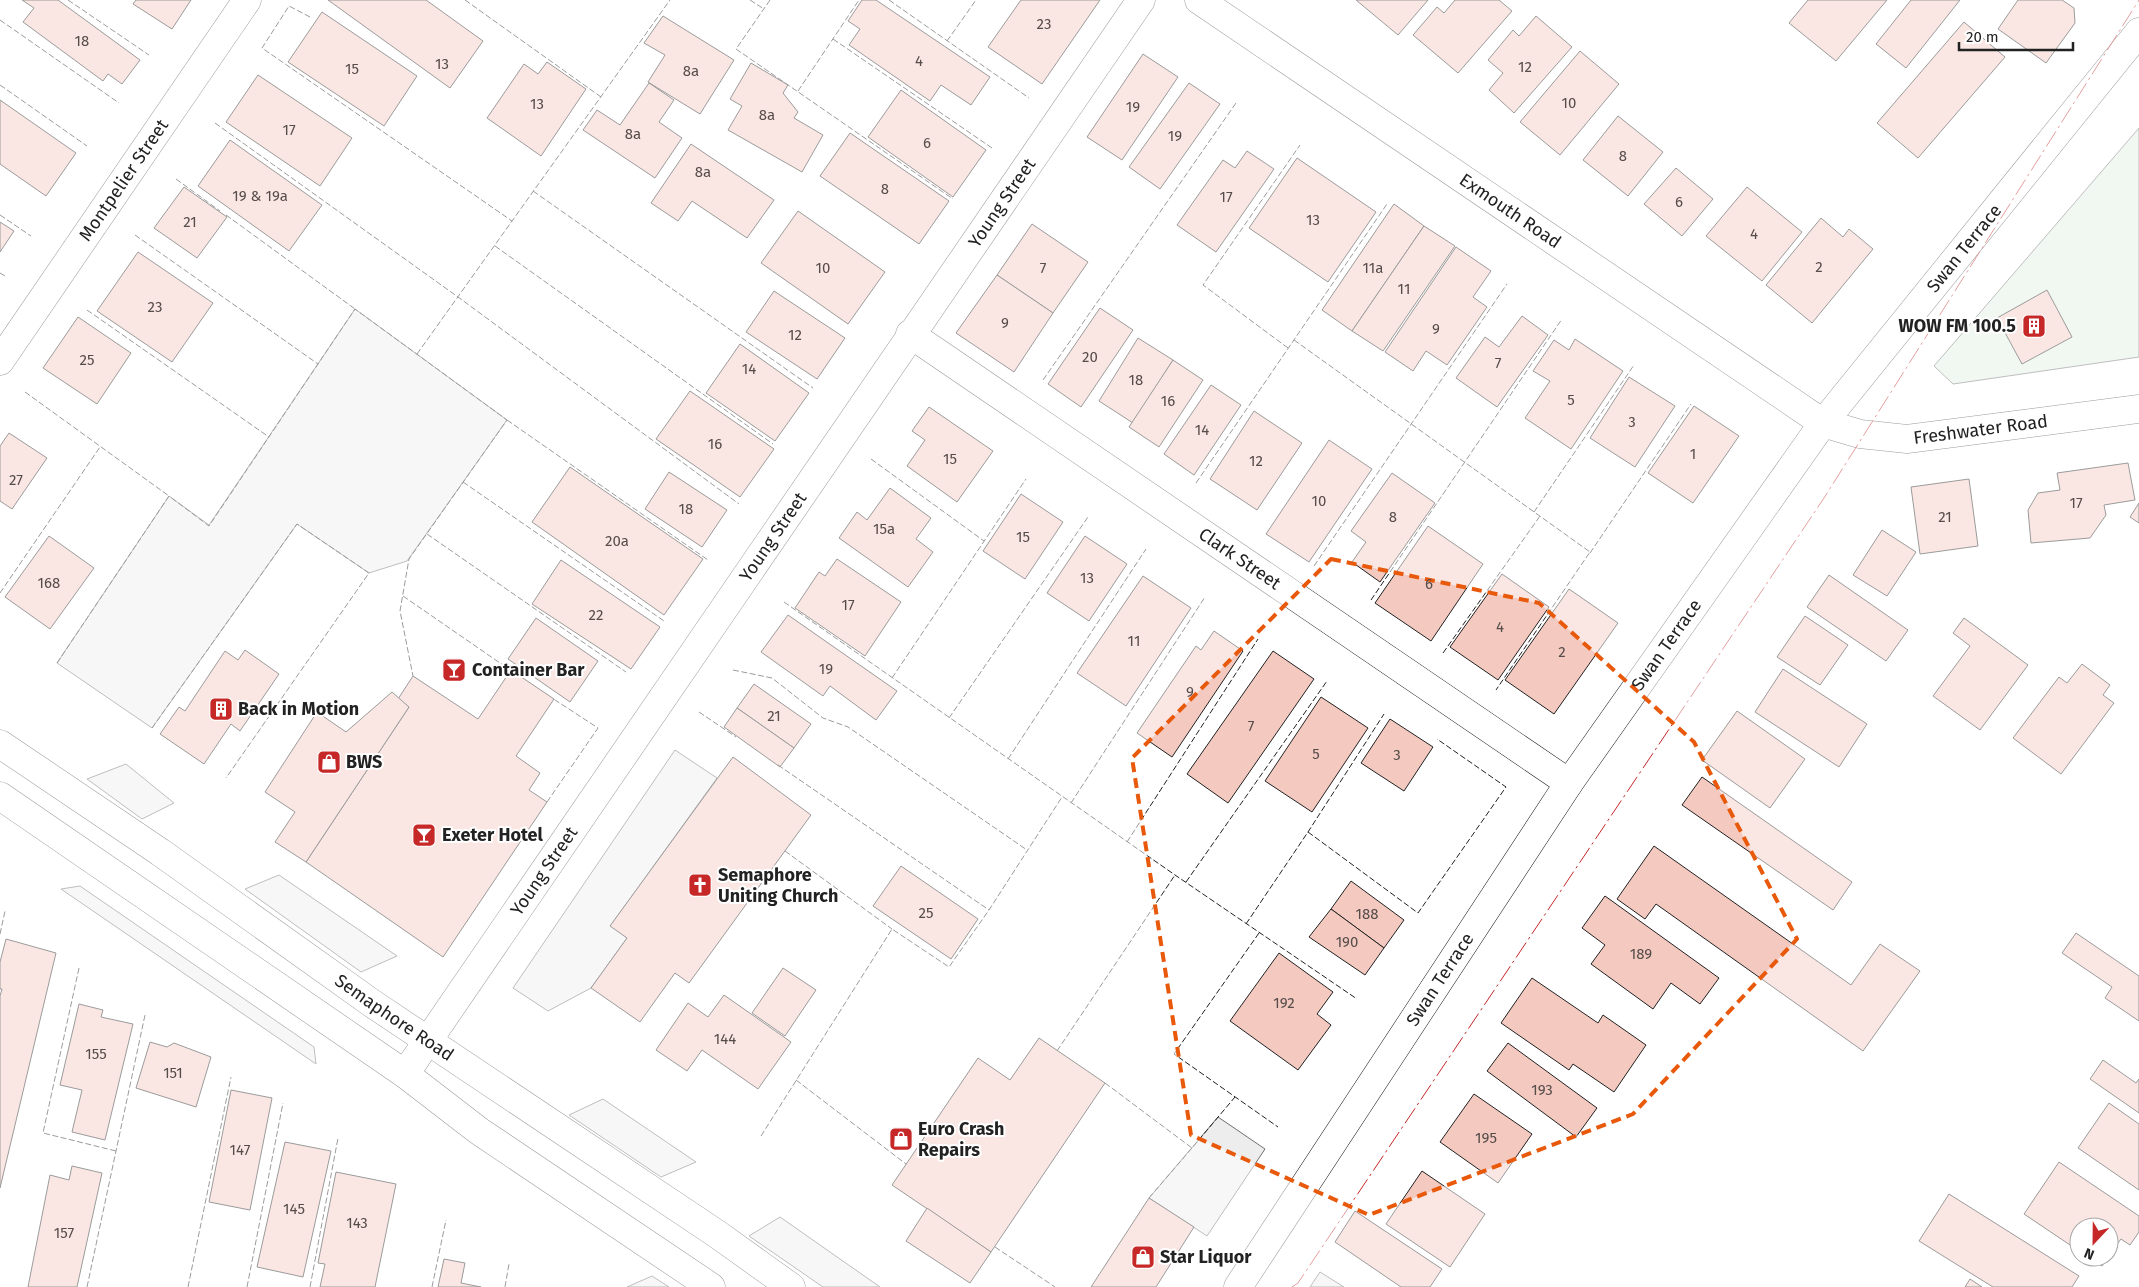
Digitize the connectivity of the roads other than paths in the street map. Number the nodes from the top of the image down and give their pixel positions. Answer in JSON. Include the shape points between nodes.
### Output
{"nodes":[{"id":1,"x":247,"y":0,"type":"edge"},
{"id":2,"x":1141,"y":0,"type":"edge"},
{"id":3,"x":1199,"y":0,"type":"edge"},
{"id":4,"x":2139,"y":32,"type":"edge"},
{"id":5,"x":910,"y":334,"type":"junction"},
{"id":6,"x":0,"y":361,"type":"edge"},
{"id":7,"x":2139,"y":409,"type":"edge"},
{"id":8,"x":1823,"y":423,"type":"junction"},
{"id":9,"x":0,"y":744,"type":"edge"},
{"id":10,"x":1569,"y":783,"type":"junction"},
{"id":11,"x":0,"y":796,"type":"edge"},
{"id":12,"x":430,"y":1040,"type":"junction"},
{"id":13,"x":405,"y":1074,"type":"junction"},
{"id":14,"x":711,"y":1287,"type":"edge"},
{"id":15,"x":791,"y":1287,"type":"edge"},
{"id":16,"x":1238,"y":1287,"type":"edge"}],
"edges":[{"from":1,"to":6,"type":"street","name":"Montpelier Street"},
{"from":2,"to":5,"type":"street","name":"Young Street"},
{"from":3,"to":8,"type":"street","name":"Exmouth Road"},
{"from":4,"to":8,"type":"street","name":"Swan Terrace"},
{"from":5,"to":10,"type":"street","name":"Clark Street"},
{"from":5,"to":12,"type":"street","name":"Young Street"},
{"from":7,"to":8,"type":"street","name":"Freshwater Road","via":[[1907,439],[1860,434]]},
{"from":8,"to":10,"type":"street","name":"Swan Terrace"},
{"from":9,"to":12,"type":"street","name":"Semaphore Road","via":[[160,852],[373,1004]]},
{"from":10,"to":16,"type":"street","name":"Swan Terrace"},
{"from":11,"to":13,"type":"street"},
{"from":12,"to":13,"type":"street","name":"Young Street"},
{"from":12,"to":15,"type":"street","name":"Semaphore Road","via":[[718,1234]]},
{"from":13,"to":14,"type":"street","via":[[487,1137]]}]}
